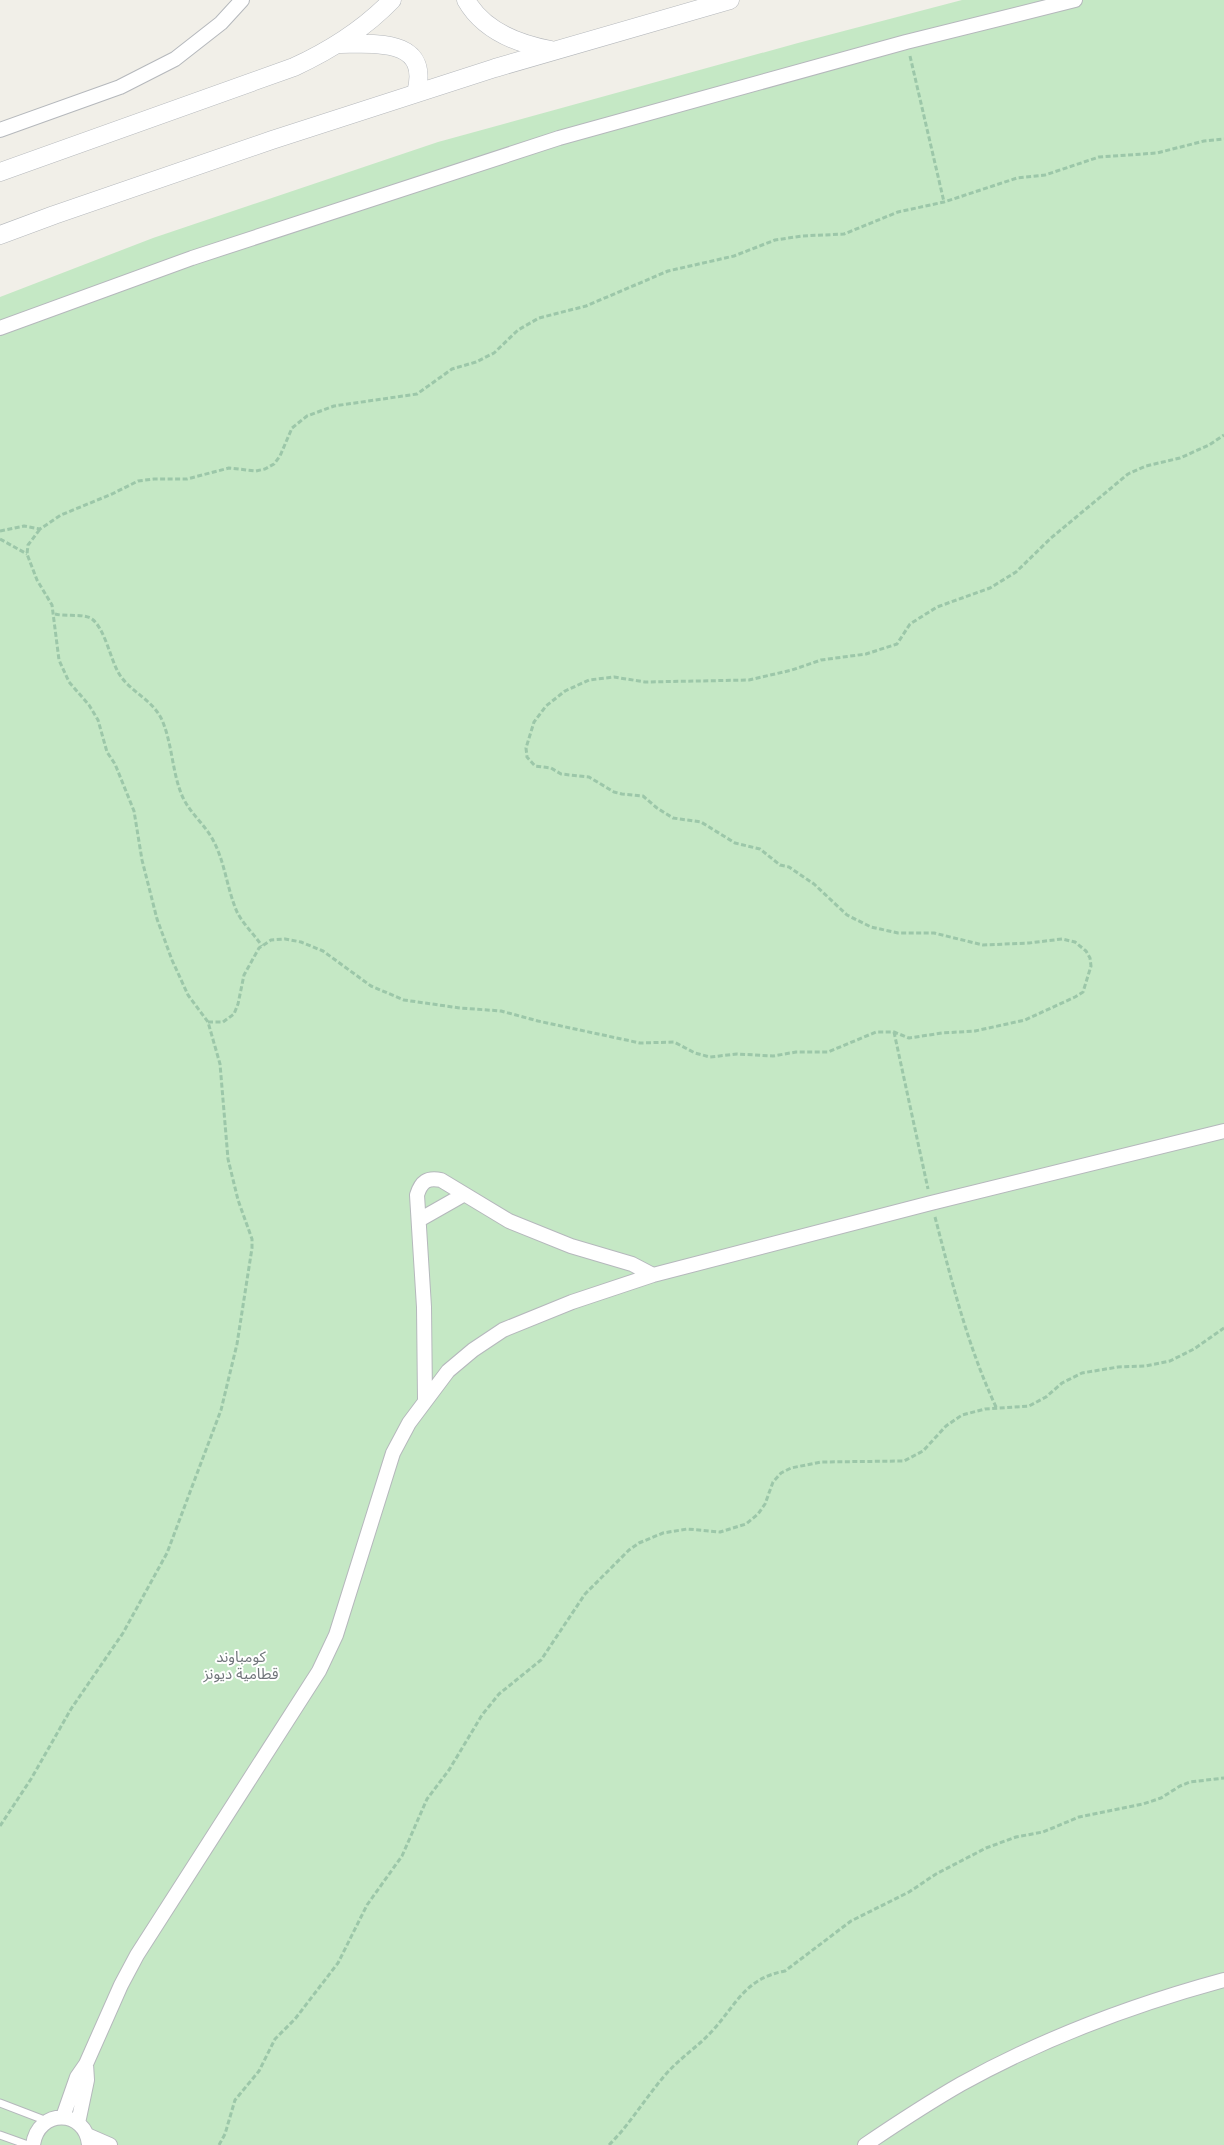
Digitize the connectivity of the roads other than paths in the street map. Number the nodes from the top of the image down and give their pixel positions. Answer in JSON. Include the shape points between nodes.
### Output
{"nodes":[{"id":1,"x":242,"y":0,"type":"edge"},
{"id":2,"x":392,"y":0,"type":"edge"},
{"id":3,"x":466,"y":0,"type":"edge"},
{"id":4,"x":730,"y":0,"type":"edge"},
{"id":5,"x":1075,"y":0,"type":"edge"},
{"id":6,"x":339,"y":44,"type":"junction"},
{"id":7,"x":555,"y":50,"type":"junction"},
{"id":8,"x":416,"y":93,"type":"junction"},
{"id":9,"x":0,"y":130,"type":"edge"},
{"id":10,"x":0,"y":172,"type":"edge"},
{"id":11,"x":0,"y":235,"type":"edge"},
{"id":12,"x":0,"y":328,"type":"edge"},
{"id":13,"x":1224,"y":1131,"type":"edge"},
{"id":14,"x":463,"y":1195,"type":"junction"},
{"id":15,"x":419,"y":1220,"type":"junction"},
{"id":16,"x":653,"y":1275,"type":"junction"},
{"id":17,"x":425,"y":1399,"type":"junction"},
{"id":18,"x":1224,"y":1980,"type":"edge"},
{"id":19,"x":86,"y":2064,"type":"junction"},
{"id":20,"x":0,"y":2103,"type":"edge"},
{"id":21,"x":63,"y":2117,"type":"junction"},
{"id":22,"x":46,"y":2121,"type":"junction"},
{"id":23,"x":78,"y":2122,"type":"junction"},
{"id":24,"x":0,"y":2135,"type":"edge"},
{"id":25,"x":88,"y":2140,"type":"edge"},
{"id":26,"x":28,"y":2145,"type":"edge"},
{"id":27,"x":33,"y":2145,"type":"edge"},
{"id":28,"x":110,"y":2145,"type":"edge"},
{"id":29,"x":864,"y":2145,"type":"edge"}],
"edges":[{"from":1,"to":9,"type":"street","via":[[220,23],[175,59],[120,88]]},
{"from":2,"to":6,"type":"street"},
{"from":3,"to":7,"type":"street","via":[[474,13],[496,30],[524,44]]},
{"from":4,"to":7,"type":"street"},
{"from":5,"to":12,"type":"street","via":[[906,42],[559,138],[192,258]]},
{"from":6,"to":8,"type":"street","via":[[398,46],[407,52],[418,71]]},
{"from":6,"to":10,"type":"street","via":[[294,67]]},
{"from":7,"to":8,"type":"street"},
{"from":8,"to":11,"type":"street"},
{"from":13,"to":16,"type":"street","via":[[931,1202]]},
{"from":14,"to":15,"type":"street"},
{"from":14,"to":15,"type":"street","via":[[441,1180],[424,1181],[417,1195]]},
{"from":14,"to":16,"type":"street","via":[[509,1221],[570,1246],[632,1264]]},
{"from":15,"to":17,"type":"street"},
{"from":16,"to":17,"type":"street","via":[[572,1302],[503,1330],[448,1371]]},
{"from":17,"to":19,"type":"street","via":[[393,1453],[336,1635],[319,1671],[151,1930],[121,1985]]},
{"from":18,"to":29,"type":"street","via":[[1128,2009],[1014,2056],[960,2085]]},
{"from":19,"to":21,"type":"street","via":[[77,2077]]},
{"from":19,"to":23,"type":"street","via":[[87,2080]]},
{"from":20,"to":22,"type":"lane"},
{"from":21,"to":22,"type":"street"},
{"from":21,"to":23,"type":"street"},
{"from":22,"to":27,"type":"street","via":[[34,2137]]},
{"from":23,"to":25,"type":"street"},
{"from":24,"to":26,"type":"lane"},
{"from":25,"to":28,"type":"street"}]}
